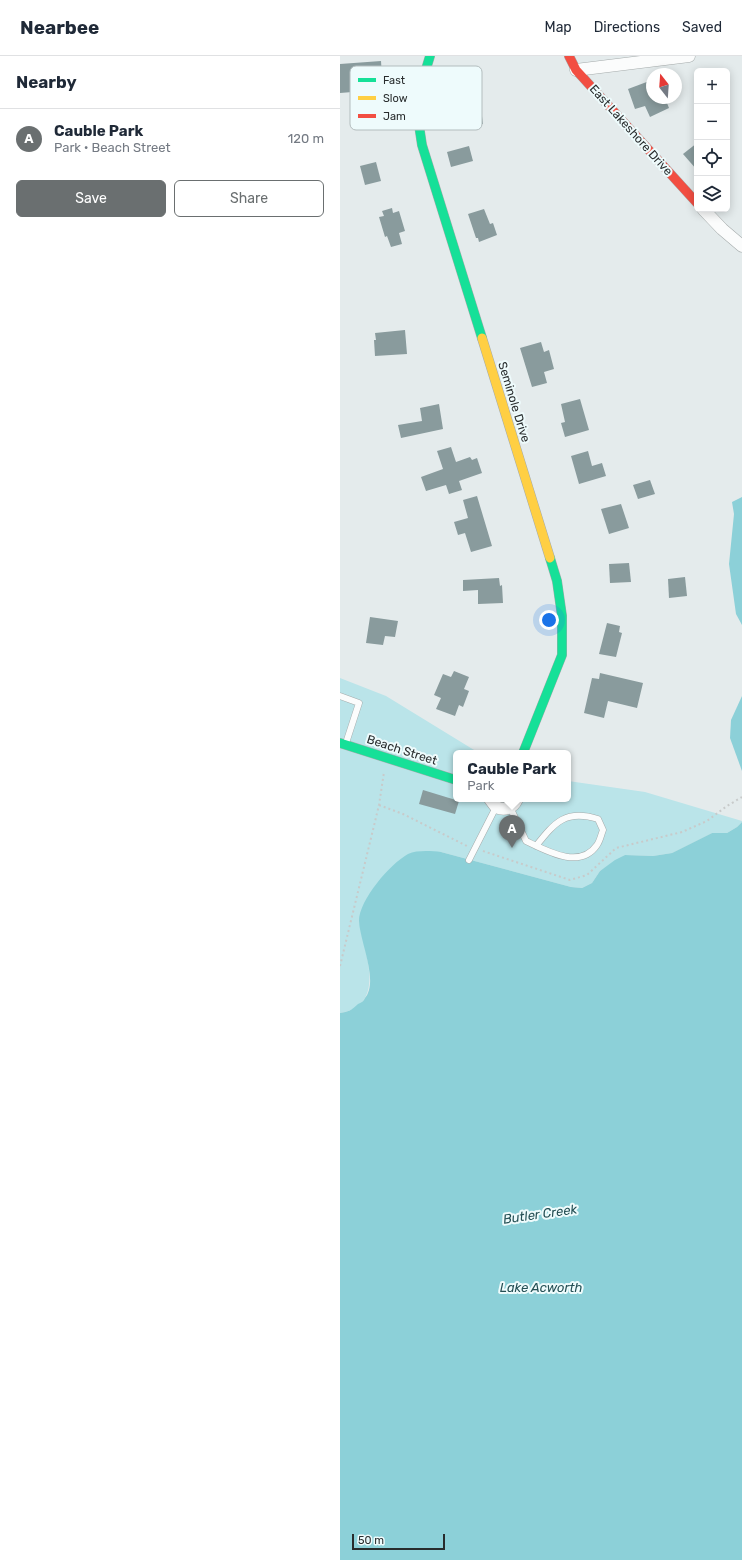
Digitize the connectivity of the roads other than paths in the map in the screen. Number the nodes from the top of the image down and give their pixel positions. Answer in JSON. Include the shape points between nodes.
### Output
{"nodes":[{"id":1,"x":430,"y":56,"type":"edge"},
{"id":2,"x":568,"y":56,"type":"edge"},
{"id":3,"x":689,"y":56,"type":"edge"},
{"id":4,"x":427,"y":66,"type":"edge"},
{"id":5,"x":576,"y":70,"type":"junction"},
{"id":6,"x":420,"y":130,"type":"edge"},
{"id":7,"x":694,"y":199,"type":"edge"},
{"id":8,"x":706,"y":212,"type":"edge"},
{"id":9,"x":742,"y":246,"type":"edge"},
{"id":10,"x":340,"y":696,"type":"edge"},
{"id":11,"x":343,"y":743,"type":"edge"},
{"id":12,"x":524,"y":750,"type":"edge"},
{"id":13,"x":453,"y":779,"type":"edge"},
{"id":14,"x":493,"y":803,"type":"edge"},
{"id":15,"x":514,"y":803,"type":"edge"},
{"id":16,"x":536,"y":846,"type":"junction"},
{"id":17,"x":469,"y":860,"type":"dead end"}],
"edges":[{"from":1,"to":4,"type":"street","name":"Seminole Drive"},
{"from":2,"to":5,"type":"street","name":"East Lakeshore Drive"},
{"from":3,"to":5,"type":"street"},
{"from":5,"to":7,"type":"street","name":"East Lakeshore Drive"},
{"from":6,"to":12,"type":"street","name":"Seminole Drive","via":[[422,145],[557,581],[562,616],[562,655]]},
{"from":8,"to":9,"type":"street"},
{"from":10,"to":11,"type":"lane","via":[[358,703]]},
{"from":11,"to":13,"type":"street","name":"Beach Street"},
{"from":14,"to":15,"type":"street","via":[[506,809]]},
{"from":14,"to":17,"type":"lane"},
{"from":15,"to":16,"type":"lane","via":[[526,841]]},
{"from":16,"to":16,"type":"lane","via":[[570,858],[585,856],[597,845],[603,830],[598,819],[585,815],[568,816],[550,829]]}]}
